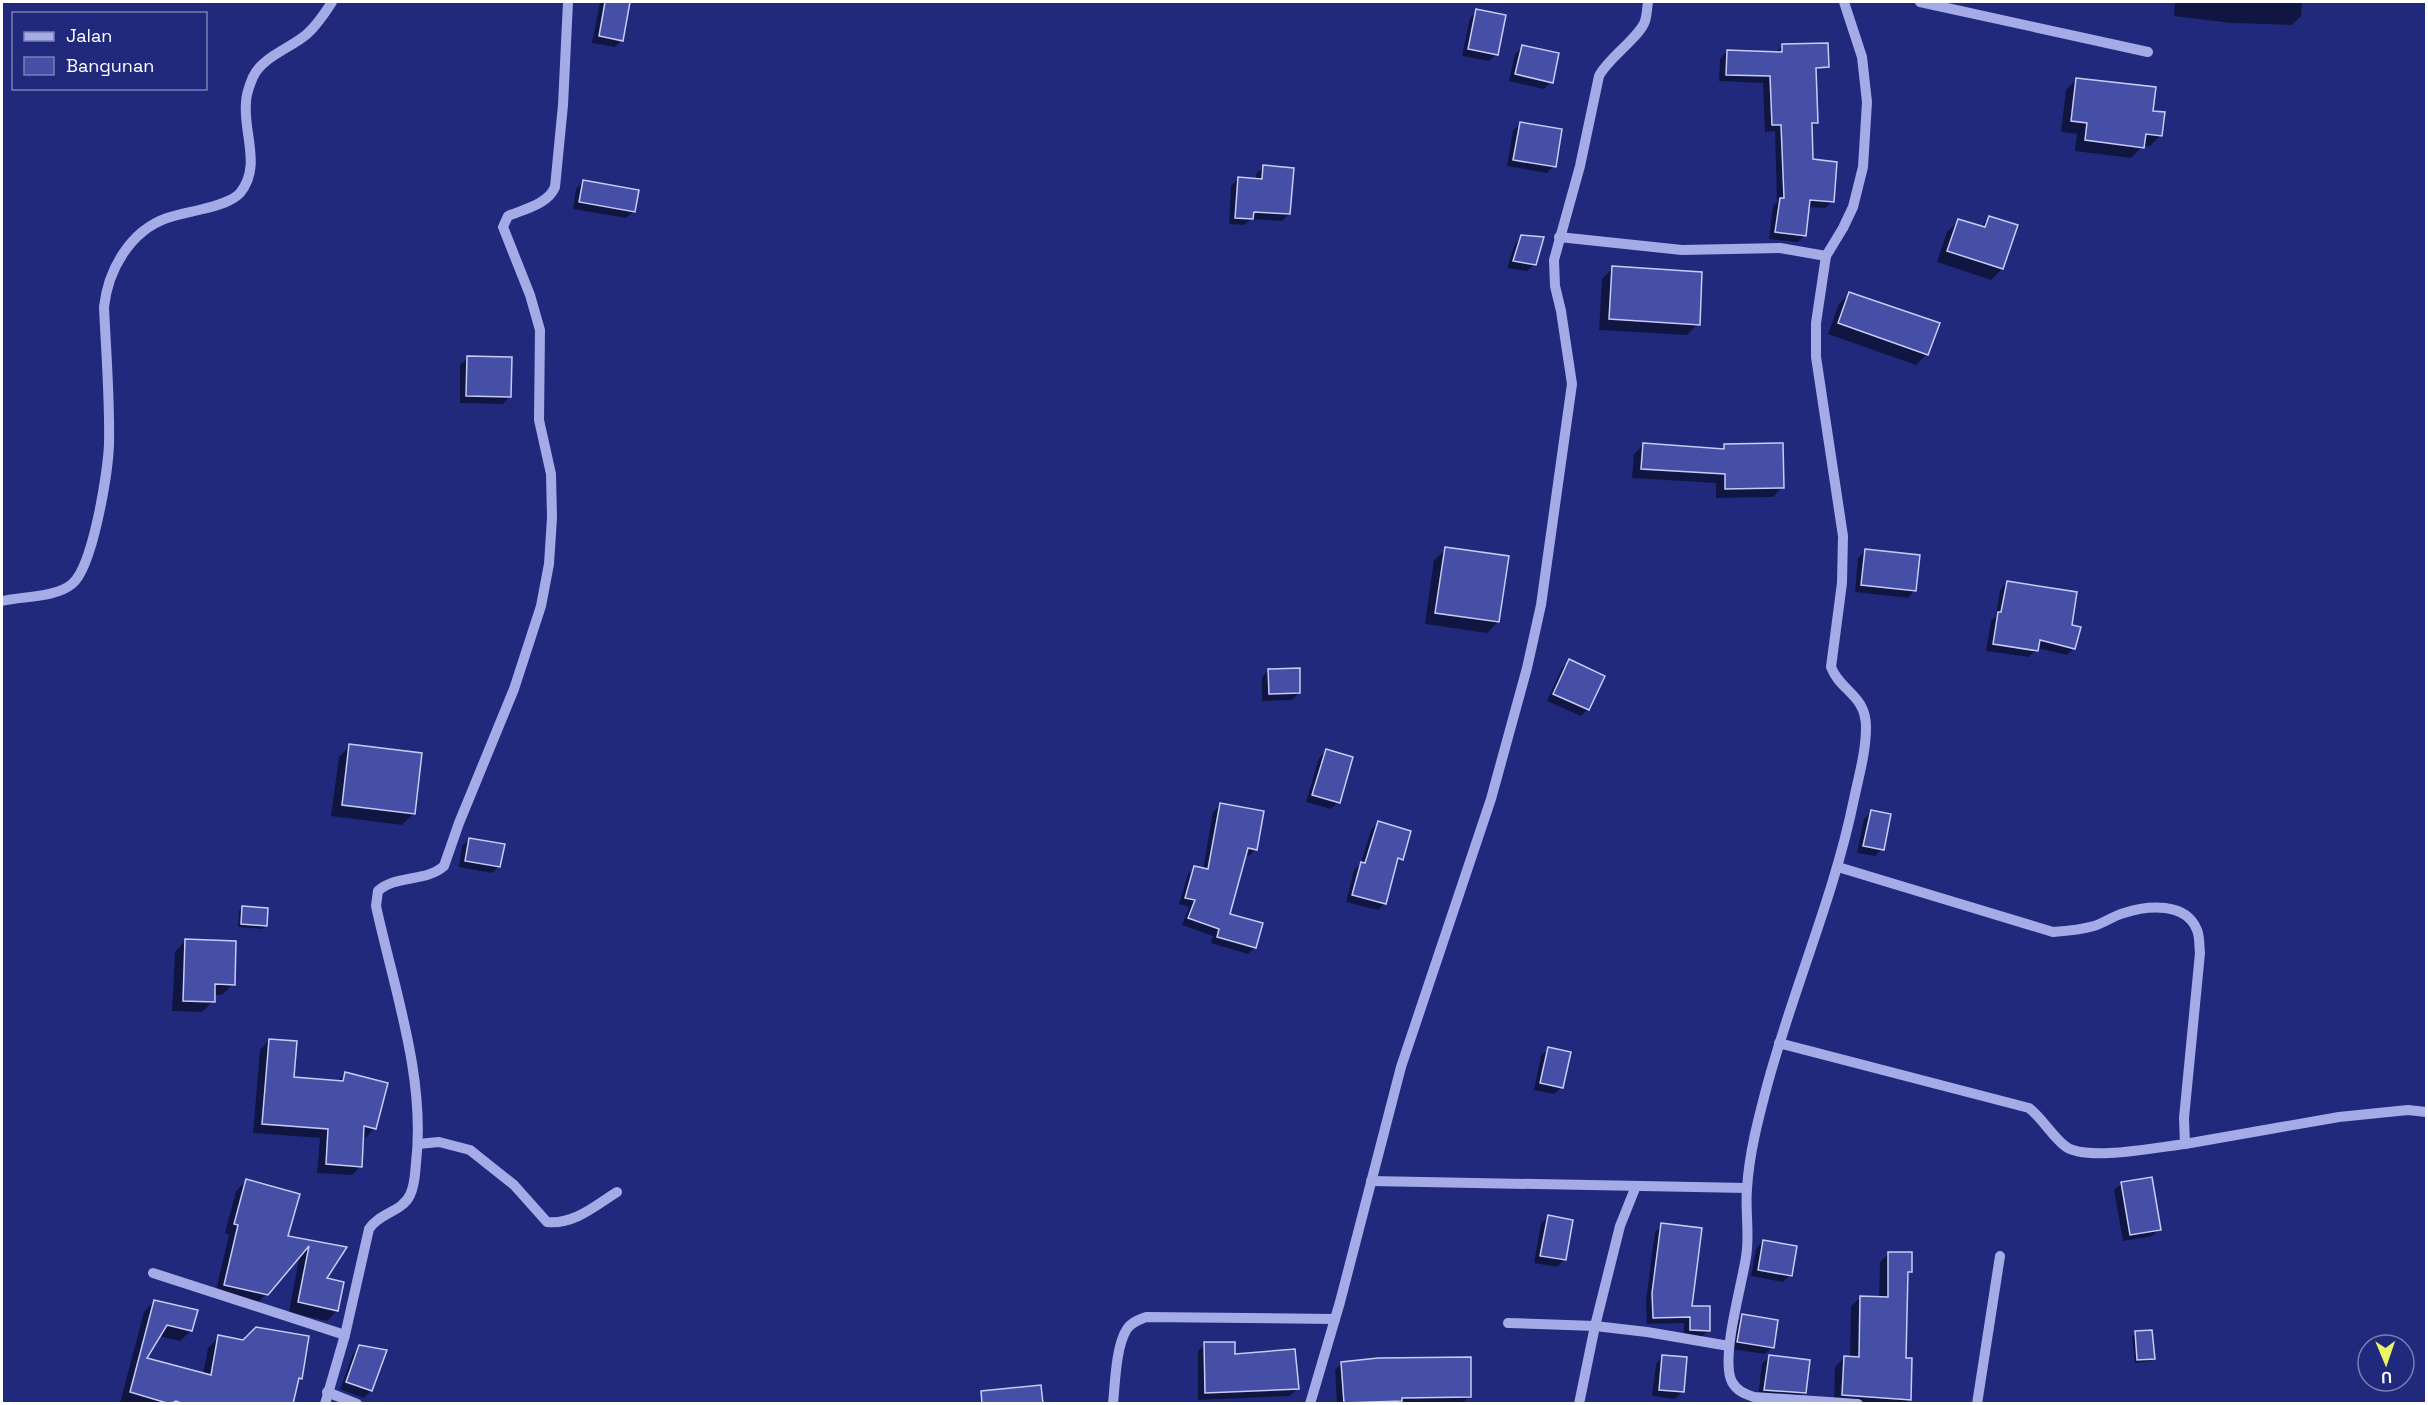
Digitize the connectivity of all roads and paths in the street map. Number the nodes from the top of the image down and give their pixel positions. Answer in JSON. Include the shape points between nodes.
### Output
{"nodes":[{"id":1,"x":332,"y":2,"type":"edge"},
{"id":2,"x":568,"y":2,"type":"edge"},
{"id":3,"x":1648,"y":2,"type":"edge"},
{"id":4,"x":1844,"y":2,"type":"edge"},
{"id":5,"x":1920,"y":2,"type":"edge"},
{"id":6,"x":2148,"y":52,"type":"dead end"},
{"id":7,"x":1559,"y":237,"type":"junction"},
{"id":8,"x":1826,"y":256,"type":"junction"},
{"id":9,"x":2,"y":601,"type":"edge"},
{"id":10,"x":1838,"y":867,"type":"junction"},
{"id":11,"x":1779,"y":1043,"type":"junction"},
{"id":12,"x":2427,"y":1112,"type":"edge"},
{"id":13,"x":418,"y":1144,"type":"junction"},
{"id":14,"x":2185,"y":1144,"type":"junction"},
{"id":15,"x":1371,"y":1181,"type":"junction"},
{"id":16,"x":1636,"y":1186,"type":"junction"},
{"id":17,"x":1747,"y":1188,"type":"junction"},
{"id":18,"x":617,"y":1192,"type":"dead end"},
{"id":19,"x":2000,"y":1256,"type":"dead end"},
{"id":20,"x":153,"y":1273,"type":"dead end"},
{"id":21,"x":1335,"y":1319,"type":"junction"},
{"id":22,"x":1508,"y":1323,"type":"dead end"},
{"id":23,"x":1595,"y":1326,"type":"junction"},
{"id":24,"x":345,"y":1335,"type":"junction"},
{"id":25,"x":1729,"y":1346,"type":"junction"},
{"id":26,"x":326,"y":1398,"type":"edge"},
{"id":27,"x":357,"y":1404,"type":"edge"},
{"id":28,"x":1113,"y":1404,"type":"edge"},
{"id":29,"x":1310,"y":1404,"type":"edge"},
{"id":30,"x":1579,"y":1404,"type":"edge"},
{"id":31,"x":1858,"y":1404,"type":"edge"},
{"id":32,"x":1977,"y":1404,"type":"edge"}],
"edges":[{"from":1,"to":9,"type":"street","via":[[307,35],[254,74],[245,104],[251,155],[240,194],[150,226],[124,252],[113,270],[104,307],[109,446],[92,544],[84,567],[72,584],[55,592]]},
{"from":2,"to":13,"type":"street","via":[[555,187],[545,200],[508,216],[503,227],[540,330],[539,420],[550,474],[552,518],[541,606],[514,689],[444,866],[430,874],[384,885],[376,897],[403,1020]]},
{"from":3,"to":7,"type":"street","via":[[1640,29],[1599,76],[1580,166]]},
{"from":4,"to":8,"type":"street","via":[[1862,57],[1868,102],[1863,166],[1853,207]]},
{"from":5,"to":6,"type":"street"},
{"from":7,"to":8,"type":"street","via":[[1682,250],[1780,248]]},
{"from":7,"to":15,"type":"street","via":[[1554,260],[1555,286],[1572,384],[1541,604],[1491,799],[1401,1066]]},
{"from":8,"to":10,"type":"street","via":[[1816,323],[1816,357],[1844,562],[1831,667],[1835,679],[1850,689],[1862,705],[1866,724],[1865,746]]},
{"from":10,"to":11,"type":"street"},
{"from":10,"to":14,"type":"street","via":[[2053,932],[2095,926],[2142,908],[2168,908],[2188,917],[2198,931],[2200,953],[2184,1118]]},
{"from":11,"to":14,"type":"street","via":[[2029,1108],[2065,1146],[2078,1152],[2095,1154]]},
{"from":11,"to":17,"type":"street","via":[[1754,1141]]},
{"from":12,"to":14,"type":"street","via":[[2408,1110],[2339,1118]]},
{"from":13,"to":18,"type":"street","via":[[439,1142],[470,1150],[514,1185],[548,1222],[575,1218]]},
{"from":13,"to":24,"type":"street","via":[[410,1196],[375,1220],[369,1229]]},
{"from":15,"to":16,"type":"street"},
{"from":15,"to":21,"type":"street"},
{"from":16,"to":17,"type":"street"},
{"from":16,"to":23,"type":"street","via":[[1620,1226]]},
{"from":17,"to":25,"type":"street","via":[[1747,1253]]},
{"from":19,"to":32,"type":"street"},
{"from":20,"to":24,"type":"street"},
{"from":21,"to":28,"type":"street","via":[[1146,1317],[1135,1321],[1122,1338]]},
{"from":21,"to":29,"type":"street"},
{"from":22,"to":23,"type":"street"},
{"from":23,"to":25,"type":"street"},
{"from":23,"to":30,"type":"street"},
{"from":24,"to":26,"type":"street"},
{"from":25,"to":31,"type":"street","via":[[1732,1382],[1740,1392],[1754,1397]]},
{"from":26,"to":27,"type":"street"}]}
